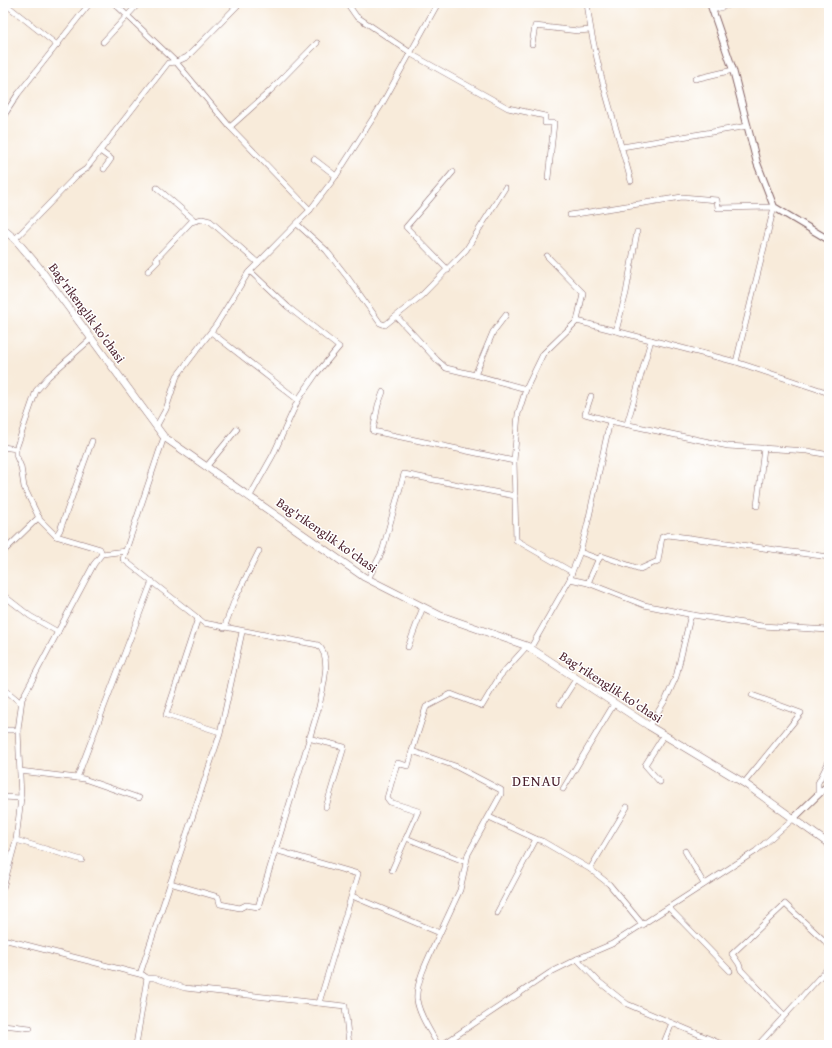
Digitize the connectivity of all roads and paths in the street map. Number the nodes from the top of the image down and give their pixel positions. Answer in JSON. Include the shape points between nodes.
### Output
{"nodes":[{"id":1,"x":4,"y":3,"type":"edge"},
{"id":2,"x":90,"y":3,"type":"edge"},
{"id":3,"x":114,"y":3,"type":"edge"},
{"id":4,"x":139,"y":3,"type":"edge"},
{"id":5,"x":240,"y":3,"type":"edge"},
{"id":6,"x":347,"y":3,"type":"edge"},
{"id":7,"x":438,"y":3,"type":"edge"},
{"id":8,"x":587,"y":3,"type":"edge"},
{"id":9,"x":710,"y":3,"type":"edge"},
{"id":10,"x":736,"y":3,"type":"edge"},
{"id":11,"x":713,"y":10,"type":"junction"},
{"id":12,"x":128,"y":15,"type":"junction"},
{"id":13,"x":590,"y":30,"type":"junction"},
{"id":14,"x":103,"y":42,"type":"dead end"},
{"id":15,"x":317,"y":43,"type":"dead end"},
{"id":16,"x":532,"y":44,"type":"dead end"},
{"id":17,"x":57,"y":45,"type":"junction"},
{"id":18,"x":411,"y":53,"type":"junction"},
{"id":19,"x":176,"y":62,"type":"junction"},
{"id":20,"x":733,"y":70,"type":"junction"},
{"id":21,"x":694,"y":80,"type":"dead end"},
{"id":22,"x":3,"y":117,"type":"edge"},
{"id":23,"x":748,"y":126,"type":"junction"},
{"id":24,"x":230,"y":127,"type":"junction"},
{"id":25,"x":622,"y":147,"type":"junction"},
{"id":26,"x":100,"y":152,"type":"junction"},
{"id":27,"x":314,"y":159,"type":"dead end"},
{"id":28,"x":104,"y":169,"type":"dead end"},
{"id":29,"x":453,"y":172,"type":"dead end"},
{"id":30,"x":336,"y":176,"type":"junction"},
{"id":31,"x":548,"y":178,"type":"dead end"},
{"id":32,"x":631,"y":181,"type":"dead end"},
{"id":33,"x":157,"y":188,"type":"dead end"},
{"id":34,"x":505,"y":188,"type":"dead end"},
{"id":35,"x":774,"y":207,"type":"junction"},
{"id":36,"x":310,"y":210,"type":"junction"},
{"id":37,"x":570,"y":216,"type":"dead end"},
{"id":38,"x":194,"y":220,"type":"junction"},
{"id":39,"x":297,"y":224,"type":"junction"},
{"id":40,"x":3,"y":230,"type":"edge"},
{"id":41,"x":637,"y":232,"type":"dead end"},
{"id":42,"x":15,"y":239,"type":"junction"},
{"id":43,"x":829,"y":240,"type":"edge"},
{"id":44,"x":547,"y":256,"type":"dead end"},
{"id":45,"x":258,"y":264,"type":"junction"},
{"id":46,"x":448,"y":270,"type":"junction"},
{"id":47,"x":148,"y":271,"type":"dead end"},
{"id":48,"x":250,"y":271,"type":"junction"},
{"id":49,"x":506,"y":315,"type":"dead end"},
{"id":50,"x":397,"y":317,"type":"junction"},
{"id":51,"x":577,"y":321,"type":"junction"},
{"id":52,"x":616,"y":331,"type":"junction"},
{"id":53,"x":211,"y":332,"type":"junction"},
{"id":54,"x":92,"y":338,"type":"junction"},
{"id":55,"x":651,"y":340,"type":"junction"},
{"id":56,"x":736,"y":362,"type":"junction"},
{"id":57,"x":475,"y":375,"type":"junction"},
{"id":58,"x":526,"y":389,"type":"junction"},
{"id":59,"x":384,"y":392,"type":"dead end"},
{"id":60,"x":829,"y":393,"type":"edge"},
{"id":61,"x":590,"y":396,"type":"dead end"},
{"id":62,"x":298,"y":400,"type":"junction"},
{"id":63,"x":610,"y":421,"type":"junction"},
{"id":64,"x":627,"y":424,"type":"junction"},
{"id":65,"x":156,"y":427,"type":"junction"},
{"id":66,"x":237,"y":429,"type":"dead end"},
{"id":67,"x":164,"y":437,"type":"junction"},
{"id":68,"x":92,"y":441,"type":"dead end"},
{"id":69,"x":3,"y":447,"type":"edge"},
{"id":70,"x":764,"y":448,"type":"junction"},
{"id":71,"x":16,"y":449,"type":"junction"},
{"id":72,"x":829,"y":456,"type":"edge"},
{"id":73,"x":514,"y":462,"type":"junction"},
{"id":74,"x":207,"y":466,"type":"junction"},
{"id":75,"x":250,"y":496,"type":"junction"},
{"id":76,"x":515,"y":496,"type":"junction"},
{"id":77,"x":757,"y":506,"type":"dead end"},
{"id":78,"x":39,"y":518,"type":"junction"},
{"id":79,"x":56,"y":536,"type":"junction"},
{"id":80,"x":259,"y":551,"type":"dead end"},
{"id":81,"x":3,"y":552,"type":"edge"},
{"id":82,"x":126,"y":552,"type":"junction"},
{"id":83,"x":580,"y":552,"type":"junction"},
{"id":84,"x":102,"y":554,"type":"junction"},
{"id":85,"x":829,"y":557,"type":"edge"},
{"id":86,"x":599,"y":559,"type":"junction"},
{"id":87,"x":572,"y":572,"type":"junction"},
{"id":88,"x":368,"y":579,"type":"junction"},
{"id":89,"x":570,"y":579,"type":"junction"},
{"id":90,"x":152,"y":581,"type":"junction"},
{"id":91,"x":588,"y":583,"type":"junction"},
{"id":92,"x":3,"y":595,"type":"edge"},
{"id":93,"x":423,"y":607,"type":"junction"},
{"id":94,"x":692,"y":615,"type":"junction"},
{"id":95,"x":198,"y":618,"type":"junction"},
{"id":96,"x":224,"y":628,"type":"junction"},
{"id":97,"x":829,"y":630,"type":"edge"},
{"id":98,"x":58,"y":632,"type":"junction"},
{"id":99,"x":242,"y":632,"type":"junction"},
{"id":100,"x":408,"y":647,"type":"dead end"},
{"id":101,"x":529,"y":648,"type":"junction"},
{"id":102,"x":576,"y":679,"type":"junction"},
{"id":103,"x":3,"y":688,"type":"edge"},
{"id":104,"x":752,"y":696,"type":"dead end"},
{"id":105,"x":21,"y":703,"type":"junction"},
{"id":106,"x":560,"y":704,"type":"dead end"},
{"id":107,"x":614,"y":704,"type":"junction"},
{"id":108,"x":649,"y":726,"type":"junction"},
{"id":109,"x":3,"y":730,"type":"edge"},
{"id":110,"x":18,"y":730,"type":"junction"},
{"id":111,"x":220,"y":732,"type":"junction"},
{"id":112,"x":664,"y":735,"type":"junction"},
{"id":113,"x":308,"y":738,"type":"junction"},
{"id":114,"x":412,"y":751,"type":"junction"},
{"id":115,"x":829,"y":761,"type":"edge"},
{"id":116,"x":20,"y":771,"type":"junction"},
{"id":117,"x":77,"y":778,"type":"junction"},
{"id":118,"x":660,"y":782,"type":"dead end"},
{"id":119,"x":744,"y":783,"type":"junction"},
{"id":120,"x":829,"y":784,"type":"edge"},
{"id":121,"x":563,"y":789,"type":"dead end"},
{"id":122,"x":818,"y":795,"type":"junction"},
{"id":123,"x":3,"y":797,"type":"edge"},
{"id":124,"x":21,"y":798,"type":"junction"},
{"id":125,"x":139,"y":798,"type":"dead end"},
{"id":126,"x":326,"y":807,"type":"dead end"},
{"id":127,"x":627,"y":807,"type":"dead end"},
{"id":128,"x":490,"y":817,"type":"junction"},
{"id":129,"x":794,"y":818,"type":"junction"},
{"id":130,"x":406,"y":838,"type":"junction"},
{"id":131,"x":536,"y":839,"type":"junction"},
{"id":132,"x":16,"y":840,"type":"junction"},
{"id":133,"x":829,"y":844,"type":"edge"},
{"id":134,"x":275,"y":850,"type":"junction"},
{"id":135,"x":685,"y":851,"type":"dead end"},
{"id":136,"x":82,"y":860,"type":"dead end"},
{"id":137,"x":466,"y":862,"type":"junction"},
{"id":138,"x":590,"y":869,"type":"junction"},
{"id":139,"x":392,"y":870,"type":"dead end"},
{"id":140,"x":170,"y":883,"type":"junction"},
{"id":141,"x":704,"y":884,"type":"junction"},
{"id":142,"x":3,"y":888,"type":"edge"},
{"id":143,"x":352,"y":896,"type":"junction"},
{"id":144,"x":668,"y":908,"type":"junction"},
{"id":145,"x":497,"y":913,"type":"dead end"},
{"id":146,"x":643,"y":924,"type":"junction"},
{"id":147,"x":440,"y":933,"type":"junction"},
{"id":148,"x":3,"y":939,"type":"edge"},
{"id":149,"x":829,"y":945,"type":"edge"},
{"id":150,"x":578,"y":959,"type":"junction"},
{"id":151,"x":829,"y":967,"type":"edge"},
{"id":152,"x":730,"y":971,"type":"dead end"},
{"id":153,"x":140,"y":974,"type":"junction"},
{"id":154,"x":147,"y":978,"type":"junction"},
{"id":155,"x":319,"y":1003,"type":"junction"},
{"id":156,"x":784,"y":1016,"type":"junction"},
{"id":157,"x":672,"y":1023,"type":"junction"},
{"id":158,"x":3,"y":1025,"type":"edge"},
{"id":159,"x":30,"y":1028,"type":"dead end"},
{"id":160,"x":453,"y":1039,"type":"junction"},
{"id":161,"x":136,"y":1045,"type":"edge"},
{"id":162,"x":350,"y":1045,"type":"edge"},
{"id":163,"x":438,"y":1045,"type":"edge"},
{"id":164,"x":442,"y":1045,"type":"edge"},
{"id":165,"x":460,"y":1045,"type":"edge"},
{"id":166,"x":663,"y":1045,"type":"edge"},
{"id":167,"x":724,"y":1045,"type":"edge"},
{"id":168,"x":758,"y":1045,"type":"edge"}],
"edges":[{"from":1,"to":17,"type":"street"},
{"from":2,"to":17,"type":"street"},
{"from":3,"to":12,"type":"street"},
{"from":4,"to":12,"type":"street"},
{"from":5,"to":19,"type":"street","via":[[186,57]]},
{"from":6,"to":18,"type":"street","via":[[356,16]]},
{"from":7,"to":18,"type":"street"},
{"from":8,"to":13,"type":"street"},
{"from":9,"to":11,"type":"street"},
{"from":10,"to":11,"type":"street"},
{"from":11,"to":20,"type":"street"},
{"from":12,"to":14,"type":"street"},
{"from":12,"to":19,"type":"street"},
{"from":13,"to":16,"type":"street","via":[[578,32],[535,26]]},
{"from":13,"to":25,"type":"street"},
{"from":15,"to":24,"type":"street"},
{"from":17,"to":22,"type":"street"},
{"from":18,"to":30,"type":"street"},
{"from":18,"to":31,"type":"street","via":[[508,108],[545,116],[545,122],[554,123]]},
{"from":19,"to":24,"type":"street"},
{"from":19,"to":26,"type":"street","via":[[168,63]]},
{"from":20,"to":21,"type":"street"},
{"from":20,"to":23,"type":"street"},
{"from":23,"to":25,"type":"street"},
{"from":23,"to":35,"type":"street","via":[[757,162]]},
{"from":24,"to":36,"type":"street"},
{"from":25,"to":32,"type":"street"},
{"from":26,"to":28,"type":"street","via":[[111,159]]},
{"from":26,"to":42,"type":"street"},
{"from":27,"to":30,"type":"street"},
{"from":29,"to":46,"type":"street","via":[[406,227]]},
{"from":30,"to":36,"type":"street"},
{"from":33,"to":38,"type":"street"},
{"from":34,"to":46,"type":"street","via":[[466,250]]},
{"from":35,"to":37,"type":"street","via":[[718,208],[717,200],[682,197]]},
{"from":35,"to":43,"type":"street"},
{"from":35,"to":56,"type":"street"},
{"from":36,"to":39,"type":"street"},
{"from":38,"to":45,"type":"street","via":[[210,221]]},
{"from":38,"to":47,"type":"street"},
{"from":39,"to":45,"type":"street"},
{"from":39,"to":50,"type":"street","via":[[326,250],[380,322],[385,325]]},
{"from":40,"to":42,"type":"main road","name":"Bag'rikenglik ko'chasi"},
{"from":41,"to":52,"type":"street"},
{"from":42,"to":54,"type":"main road","name":"Bag'rikenglik ko'chasi"},
{"from":44,"to":51,"type":"street","via":[[583,293]]},
{"from":45,"to":48,"type":"street"},
{"from":46,"to":50,"type":"street"},
{"from":48,"to":53,"type":"street"},
{"from":48,"to":62,"type":"street","via":[[288,307],[339,347]]},
{"from":49,"to":57,"type":"street","via":[[493,332]]},
{"from":50,"to":57,"type":"street","via":[[446,368]]},
{"from":51,"to":52,"type":"street"},
{"from":51,"to":58,"type":"street","via":[[543,354]]},
{"from":52,"to":55,"type":"street"},
{"from":53,"to":62,"type":"street"},
{"from":53,"to":65,"type":"street","via":[[177,376],[166,409]]},
{"from":54,"to":65,"type":"main road","name":"Bag'rikenglik ko'chasi"},
{"from":54,"to":71,"type":"street","via":[[36,391]]},
{"from":55,"to":56,"type":"street"},
{"from":55,"to":64,"type":"street"},
{"from":56,"to":60,"type":"street"},
{"from":57,"to":58,"type":"street"},
{"from":58,"to":73,"type":"street","via":[[518,414]]},
{"from":59,"to":73,"type":"street","via":[[378,404],[373,431]]},
{"from":61,"to":63,"type":"street","via":[[586,414]]},
{"from":62,"to":75,"type":"street","via":[[273,455]]},
{"from":63,"to":64,"type":"street"},
{"from":63,"to":83,"type":"street"},
{"from":64,"to":70,"type":"street","via":[[728,446]]},
{"from":65,"to":67,"type":"main road","name":"Bag'rikenglik ko'chasi"},
{"from":66,"to":74,"type":"street"},
{"from":67,"to":74,"type":"main road","name":"Bag'rikenglik ko'chasi"},
{"from":67,"to":82,"type":"street"},
{"from":68,"to":79,"type":"street"},
{"from":69,"to":71,"type":"street"},
{"from":70,"to":72,"type":"street","via":[[808,451]]},
{"from":70,"to":77,"type":"street"},
{"from":71,"to":78,"type":"street","via":[[24,487]]},
{"from":73,"to":76,"type":"street"},
{"from":74,"to":75,"type":"main road","name":"Bag'rikenglik ko'chasi"},
{"from":75,"to":88,"type":"main road","name":"Bag'rikenglik ko'chasi"},
{"from":76,"to":87,"type":"street","via":[[516,540]]},
{"from":76,"to":88,"type":"street","via":[[404,474],[382,552]]},
{"from":78,"to":79,"type":"street"},
{"from":78,"to":81,"type":"street"},
{"from":79,"to":84,"type":"street","via":[[100,549]]},
{"from":80,"to":96,"type":"street"},
{"from":82,"to":84,"type":"street"},
{"from":82,"to":90,"type":"street","via":[[123,559]]},
{"from":83,"to":86,"type":"street"},
{"from":83,"to":87,"type":"street"},
{"from":84,"to":98,"type":"street","via":[[94,564]]},
{"from":85,"to":86,"type":"street","via":[[668,535],[662,537],[658,561],[643,568],[602,556]]},
{"from":86,"to":91,"type":"street"},
{"from":87,"to":89,"type":"street"},
{"from":88,"to":93,"type":"main road","name":"Bag'rikenglik ko'chasi"},
{"from":89,"to":91,"type":"street"},
{"from":89,"to":101,"type":"street"},
{"from":90,"to":95,"type":"street"},
{"from":90,"to":117,"type":"street"},
{"from":91,"to":94,"type":"street","via":[[644,605]]},
{"from":92,"to":98,"type":"street","via":[[30,616]]},
{"from":93,"to":100,"type":"street"},
{"from":93,"to":101,"type":"main road","name":"Bag'rikenglik ko'chasi"},
{"from":94,"to":97,"type":"street","via":[[762,626]]},
{"from":94,"to":108,"type":"street","via":[[676,677]]},
{"from":95,"to":96,"type":"street","via":[[204,623]]},
{"from":95,"to":111,"type":"street","via":[[166,715]]},
{"from":96,"to":99,"type":"street"},
{"from":98,"to":105,"type":"street"},
{"from":99,"to":111,"type":"street"},
{"from":99,"to":113,"type":"street","via":[[318,645],[322,649],[325,679]]},
{"from":101,"to":102,"type":"main road","name":"Bag'rikenglik ko'chasi"},
{"from":101,"to":114,"type":"street","via":[[500,676],[482,706],[451,694],[426,707]]},
{"from":102,"to":106,"type":"street"},
{"from":102,"to":107,"type":"main road","name":"Bag'rikenglik ko'chasi"},
{"from":103,"to":105,"type":"street"},
{"from":104,"to":119,"type":"street","via":[[801,713]]},
{"from":105,"to":110,"type":"street"},
{"from":107,"to":108,"type":"main road","name":"Bag'rikenglik ko'chasi"},
{"from":107,"to":121,"type":"street"},
{"from":108,"to":112,"type":"main road","name":"Bag'rikenglik ko'chasi"},
{"from":109,"to":110,"type":"street"},
{"from":110,"to":116,"type":"street"},
{"from":111,"to":140,"type":"street"},
{"from":112,"to":118,"type":"street","via":[[645,765]]},
{"from":112,"to":119,"type":"main road","name":"Bag'rikenglik ko'chasi"},
{"from":113,"to":126,"type":"street","via":[[344,747]]},
{"from":113,"to":134,"type":"street"},
{"from":114,"to":128,"type":"street","via":[[455,766],[501,790]]},
{"from":114,"to":130,"type":"street","via":[[408,766],[397,763],[388,798],[390,802],[418,811]]},
{"from":115,"to":122,"type":"street","via":[[818,783]]},
{"from":116,"to":117,"type":"street"},
{"from":116,"to":124,"type":"street"},
{"from":117,"to":125,"type":"street"},
{"from":119,"to":129,"type":"main road","name":"Bag'rikenglik ko'chasi"},
{"from":120,"to":122,"type":"street"},
{"from":122,"to":129,"type":"street"},
{"from":123,"to":124,"type":"street"},
{"from":124,"to":132,"type":"street"},
{"from":127,"to":138,"type":"street"},
{"from":128,"to":131,"type":"street"},
{"from":128,"to":137,"type":"street"},
{"from":129,"to":133,"type":"main road","name":"Bag'rikenglik ko'chasi"},
{"from":129,"to":141,"type":"street","via":[[756,851]]},
{"from":130,"to":137,"type":"street"},
{"from":130,"to":139,"type":"street"},
{"from":131,"to":138,"type":"street"},
{"from":131,"to":145,"type":"street"},
{"from":132,"to":136,"type":"street"},
{"from":132,"to":142,"type":"street"},
{"from":134,"to":140,"type":"street","via":[[258,908],[220,904],[218,897]]},
{"from":134,"to":143,"type":"street","via":[[358,874]]},
{"from":135,"to":141,"type":"street"},
{"from":137,"to":147,"type":"street","via":[[460,890]]},
{"from":138,"to":146,"type":"street","via":[[610,884]]},
{"from":140,"to":153,"type":"street"},
{"from":141,"to":144,"type":"street"},
{"from":143,"to":147,"type":"street"},
{"from":143,"to":155,"type":"street"},
{"from":144,"to":146,"type":"street"},
{"from":144,"to":152,"type":"street"},
{"from":146,"to":150,"type":"street","via":[[612,944]]},
{"from":147,"to":163,"type":"street","via":[[421,979],[417,1000]]},
{"from":148,"to":153,"type":"street"},
{"from":149,"to":156,"type":"street","via":[[785,904],[732,954],[741,970]]},
{"from":150,"to":157,"type":"street","via":[[598,981],[627,1004]]},
{"from":150,"to":160,"type":"street","via":[[551,972]]},
{"from":151,"to":156,"type":"street"},
{"from":153,"to":154,"type":"street"},
{"from":154,"to":155,"type":"street","via":[[185,988]]},
{"from":154,"to":161,"type":"street"},
{"from":155,"to":162,"type":"street","via":[[345,1006]]},
{"from":156,"to":168,"type":"street"},
{"from":157,"to":166,"type":"street"},
{"from":157,"to":167,"type":"street"},
{"from":158,"to":159,"type":"street"},
{"from":160,"to":164,"type":"street"},
{"from":160,"to":165,"type":"street"}]}
